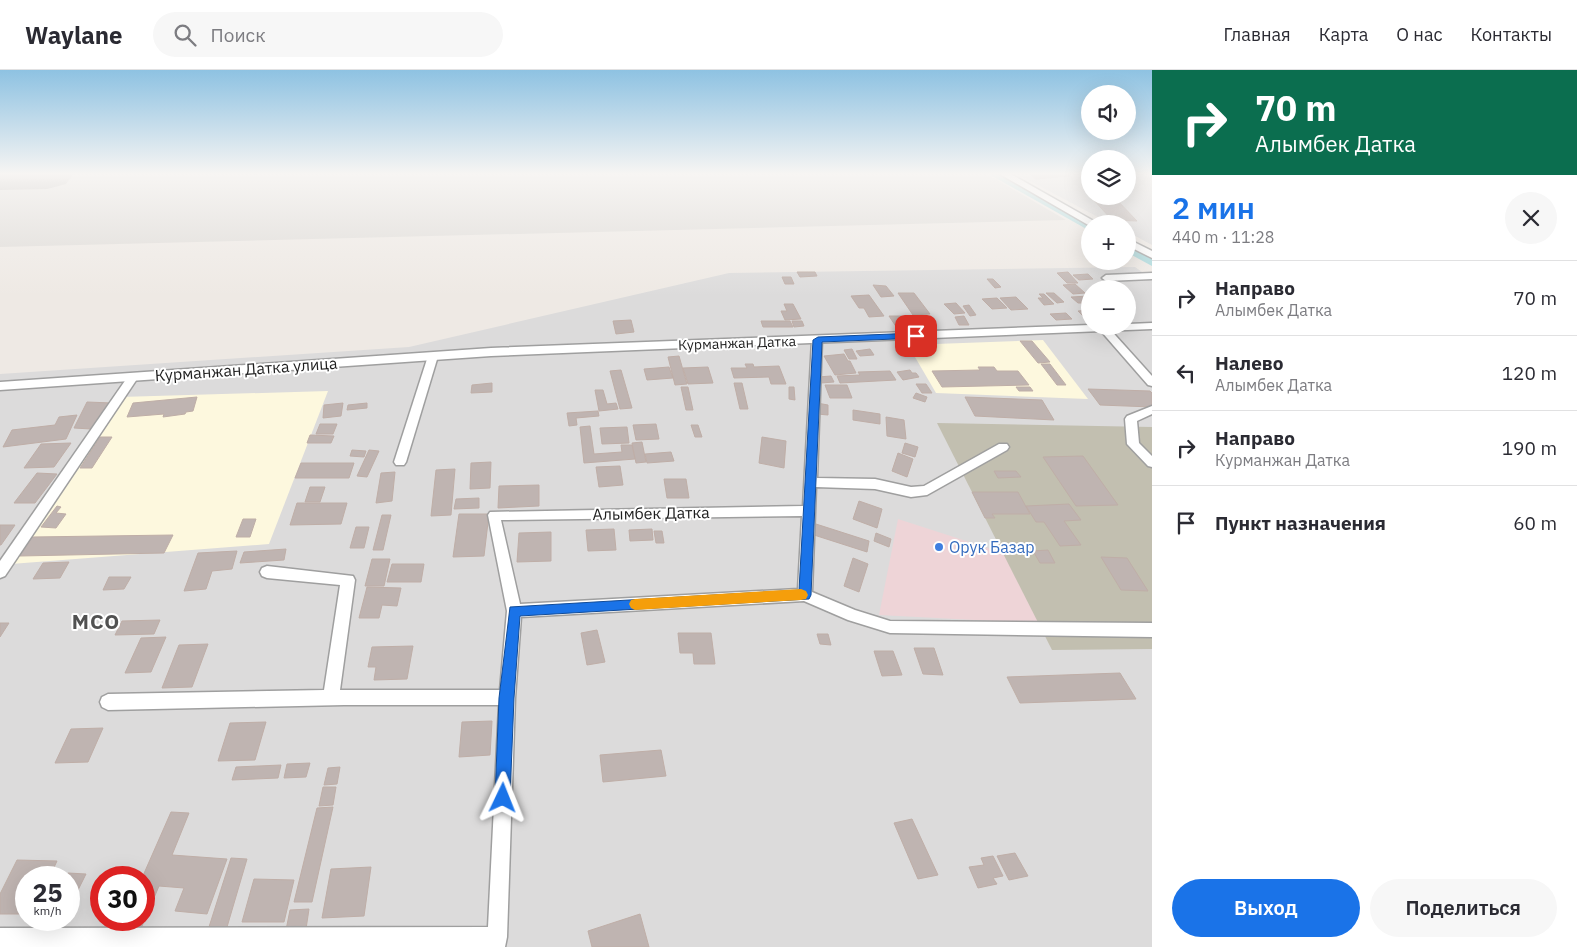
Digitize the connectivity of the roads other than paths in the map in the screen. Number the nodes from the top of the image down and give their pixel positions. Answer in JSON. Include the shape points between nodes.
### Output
{"nodes":[{"id":1,"x":1136,"y":246,"type":"edge"},
{"id":2,"x":1152,"y":255,"type":"edge"},
{"id":3,"x":1152,"y":276,"type":"edge"},
{"id":4,"x":1106,"y":278,"type":"dead end"},
{"id":5,"x":1152,"y":326,"type":"edge"},
{"id":6,"x":1136,"y":327,"type":"edge"},
{"id":7,"x":1081,"y":329,"type":"edge"},
{"id":8,"x":1109,"y":335,"type":"edge"},
{"id":9,"x":818,"y":340,"type":"junction"},
{"id":10,"x":491,"y":352,"type":"joint"},
{"id":11,"x":433,"y":356,"type":"junction"},
{"id":12,"x":133,"y":377,"type":"junction"},
{"id":13,"x":1152,"y":383,"type":"edge"},
{"id":14,"x":0,"y":386,"type":"edge"},
{"id":15,"x":1152,"y":410,"type":"edge"},
{"id":16,"x":1003,"y":447,"type":"dead end"},
{"id":17,"x":400,"y":462,"type":"dead end"},
{"id":18,"x":1152,"y":463,"type":"edge"},
{"id":19,"x":810,"y":482,"type":"junction"},
{"id":20,"x":808,"y":511,"type":"junction"},
{"id":21,"x":0,"y":572,"type":"edge"},
{"id":22,"x":267,"y":572,"type":"dead end"},
{"id":23,"x":805,"y":595,"type":"junction"},
{"id":24,"x":514,"y":611,"type":"junction"},
{"id":25,"x":1152,"y":630,"type":"edge"},
{"id":26,"x":331,"y":698,"type":"junction"},
{"id":27,"x":506,"y":698,"type":"junction"},
{"id":28,"x":108,"y":702,"type":"dead end"},
{"id":29,"x":0,"y":938,"type":"edge"},
{"id":30,"x":496,"y":942,"type":"edge"}],
"edges":[{"from":1,"to":2,"type":"street"},
{"from":3,"to":4,"type":"street"},
{"from":5,"to":6,"type":"street","name":"Курманжан Датка"},
{"from":7,"to":9,"type":"street","name":"Курманжан Датка"},
{"from":8,"to":13,"type":"street"},
{"from":9,"to":10,"type":"street","name":"Курманжан Датка"},
{"from":9,"to":19,"type":"street"},
{"from":10,"to":11,"type":"street","name":"Курманжан Датка улица"},
{"from":11,"to":12,"type":"street","name":"Курманжан Датка улица"},
{"from":11,"to":17,"type":"street"},
{"from":12,"to":14,"type":"street","name":"Курманжан Датка улица"},
{"from":12,"to":21,"type":"street"},
{"from":15,"to":18,"type":"street","via":[[1131,419],[1133,444]]},
{"from":16,"to":19,"type":"street","via":[[927,490],[911,492],[875,484]]},
{"from":19,"to":20,"type":"street"},
{"from":20,"to":23,"type":"street"},
{"from":20,"to":24,"type":"street","name":"Алымбек Датка","via":[[494,515]]},
{"from":22,"to":26,"type":"street","via":[[348,580]]},
{"from":23,"to":24,"type":"street"},
{"from":23,"to":25,"type":"street","via":[[853,616],[890,627]]},
{"from":24,"to":27,"type":"street"},
{"from":26,"to":27,"type":"street"},
{"from":26,"to":28,"type":"street"},
{"from":27,"to":30,"type":"street"},
{"from":29,"to":30,"type":"street"}]}
